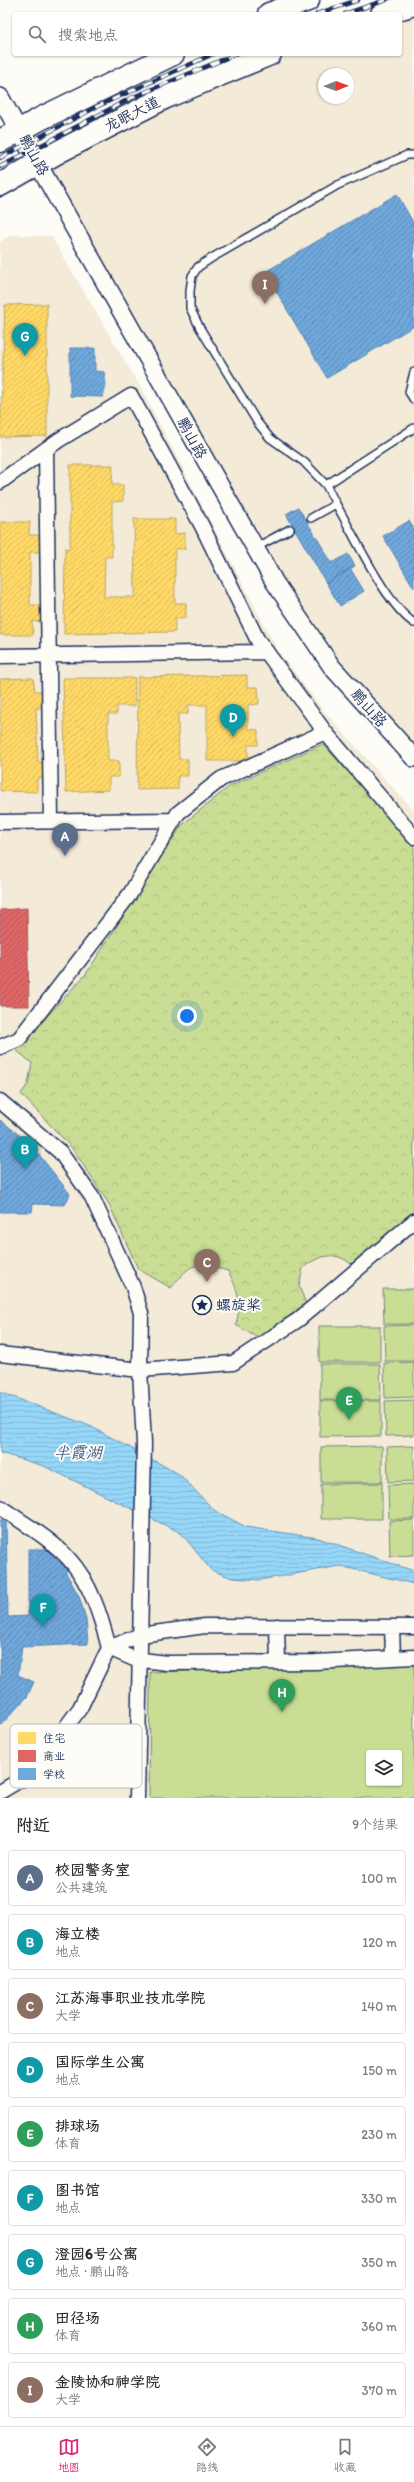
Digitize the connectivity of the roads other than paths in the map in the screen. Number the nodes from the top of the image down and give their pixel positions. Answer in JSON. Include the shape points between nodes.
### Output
{"nodes":[{"id":1,"x":308,"y":0,"type":"edge"},
{"id":2,"x":414,"y":4,"type":"edge"},
{"id":3,"x":274,"y":12,"type":"edge"},
{"id":4,"x":388,"y":12,"type":"edge"},
{"id":5,"x":168,"y":56,"type":"edge"},
{"id":6,"x":265,"y":56,"type":"edge"},
{"id":7,"x":0,"y":97,"type":"edge"},
{"id":8,"x":20,"y":130,"type":"junction"},
{"id":9,"x":0,"y":141,"type":"edge"},
{"id":10,"x":414,"y":155,"type":"edge"},
{"id":11,"x":38,"y":163,"type":"junction"},
{"id":12,"x":0,"y":185,"type":"edge"},
{"id":13,"x":414,"y":372,"type":"edge"},
{"id":14,"x":414,"y":400,"type":"edge"},
{"id":15,"x":414,"y":428,"type":"edge"},
{"id":16,"x":46,"y":449,"type":"junction"},
{"id":17,"x":0,"y":482,"type":"edge"},
{"id":18,"x":326,"y":485,"type":"junction"},
{"id":19,"x":336,"y":504,"type":"junction"},
{"id":20,"x":310,"y":518,"type":"dead end"},
{"id":21,"x":290,"y":529,"type":"dead end"},
{"id":22,"x":254,"y":548,"type":"junction"},
{"id":23,"x":414,"y":623,"type":"edge"},
{"id":24,"x":267,"y":652,"type":"junction"},
{"id":25,"x":0,"y":656,"type":"edge"},
{"id":26,"x":49,"y":656,"type":"junction"},
{"id":27,"x":325,"y":732,"type":"junction"},
{"id":28,"x":414,"y":758,"type":"edge"},
{"id":29,"x":174,"y":820,"type":"junction"},
{"id":30,"x":51,"y":821,"type":"junction"},
{"id":31,"x":0,"y":822,"type":"edge"},
{"id":32,"x":414,"y":837,"type":"edge"},
{"id":33,"x":0,"y":1047,"type":"edge"},
{"id":34,"x":0,"y":1101,"type":"edge"},
{"id":35,"x":414,"y":1221,"type":"edge"},
{"id":36,"x":0,"y":1354,"type":"edge"},
{"id":37,"x":140,"y":1370,"type":"junction"},
{"id":38,"x":0,"y":1507,"type":"edge"},
{"id":39,"x":277,"y":1626,"type":"junction"},
{"id":40,"x":392,"y":1627,"type":"junction"},
{"id":41,"x":414,"y":1627,"type":"edge"},
{"id":42,"x":140,"y":1635,"type":"junction"},
{"id":43,"x":109,"y":1648,"type":"junction"},
{"id":44,"x":414,"y":1657,"type":"edge"},
{"id":45,"x":393,"y":1658,"type":"junction"},
{"id":46,"x":140,"y":1660,"type":"junction"},
{"id":47,"x":278,"y":1662,"type":"junction"},
{"id":48,"x":68,"y":1724,"type":"edge"},
{"id":49,"x":139,"y":1724,"type":"edge"},
{"id":50,"x":10,"y":1786,"type":"edge"},
{"id":51,"x":137,"y":1788,"type":"edge"},
{"id":52,"x":0,"y":1792,"type":"edge"},
{"id":53,"x":137,"y":1798,"type":"edge"}],
"edges":[{"from":1,"to":3,"type":"main road"},
{"from":2,"to":4,"type":"main road"},
{"from":5,"to":8,"type":"main road"},
{"from":6,"to":11,"type":"main road","name":"龙眠大道","via":[[166,97]]},
{"from":7,"to":8,"type":"street","name":"鹏山路"},
{"from":8,"to":9,"type":"main road"},
{"from":8,"to":11,"type":"street","name":"鹏山路"},
{"from":10,"to":18,"type":"lane","via":[[407,155],[338,185],[210,259],[198,267],[192,276],[190,308],[257,422],[270,438],[304,462]]},
{"from":11,"to":12,"type":"main road","name":"龙眠大道"},
{"from":11,"to":22,"type":"street","name":"鹏山路"},
{"from":13,"to":14,"type":"lane","via":[[409,392]]},
{"from":15,"to":18,"type":"lane"},
{"from":16,"to":17,"type":"street"},
{"from":16,"to":24,"type":"street","via":[[131,396],[202,526],[257,639]]},
{"from":16,"to":26,"type":"street"},
{"from":18,"to":19,"type":"lane"},
{"from":19,"to":20,"type":"lane"},
{"from":19,"to":23,"type":"lane","via":[[388,594],[404,616]]},
{"from":21,"to":22,"type":"lane"},
{"from":22,"to":28,"type":"street","name":"鹏山路","via":[[303,628],[332,667]]},
{"from":24,"to":26,"type":"street"},
{"from":24,"to":27,"type":"street"},
{"from":25,"to":26,"type":"street"},
{"from":26,"to":30,"type":"street"},
{"from":27,"to":29,"type":"street","via":[[221,779],[178,813]]},
{"from":27,"to":32,"type":"street"},
{"from":29,"to":30,"type":"street"},
{"from":29,"to":33,"type":"street","via":[[130,894],[19,1040]]},
{"from":30,"to":31,"type":"street"},
{"from":34,"to":37,"type":"street","via":[[60,1152],[92,1197],[134,1287],[141,1313]]},
{"from":35,"to":37,"type":"street","via":[[298,1320],[233,1363]]},
{"from":36,"to":37,"type":"street"},
{"from":37,"to":42,"type":"street","via":[[144,1443]]},
{"from":38,"to":43,"type":"street","via":[[48,1540],[70,1559],[92,1594]]},
{"from":39,"to":40,"type":"street"},
{"from":39,"to":42,"type":"street","via":[[205,1626]]},
{"from":39,"to":47,"type":"street"},
{"from":40,"to":41,"type":"street"},
{"from":40,"to":45,"type":"street"},
{"from":42,"to":43,"type":"street"},
{"from":42,"to":46,"type":"street"},
{"from":43,"to":46,"type":"street"},
{"from":43,"to":48,"type":"street","via":[[80,1708]]},
{"from":44,"to":45,"type":"street"},
{"from":45,"to":47,"type":"street"},
{"from":46,"to":47,"type":"street","via":[[167,1663]]},
{"from":46,"to":49,"type":"street"},
{"from":50,"to":52,"type":"street"},
{"from":51,"to":53,"type":"street"}]}
